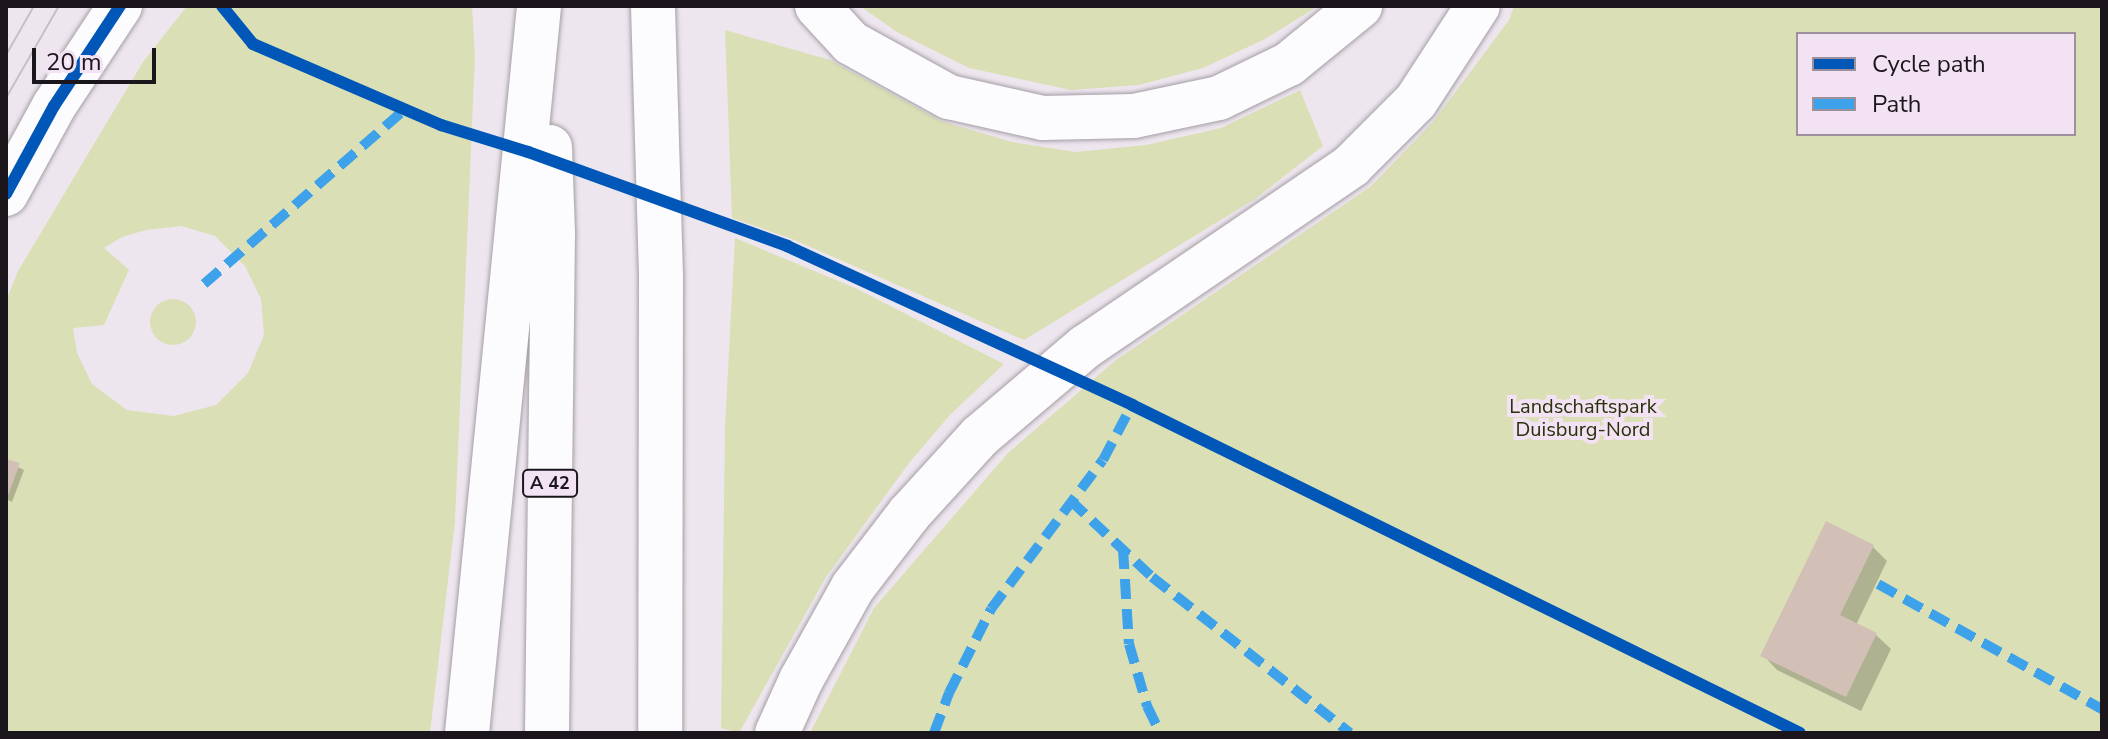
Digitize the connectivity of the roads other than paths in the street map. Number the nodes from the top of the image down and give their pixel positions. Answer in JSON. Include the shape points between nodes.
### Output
{"nodes":[{"id":1,"x":120,"y":6,"type":"edge"},
{"id":2,"x":542,"y":6,"type":"edge"},
{"id":3,"x":653,"y":6,"type":"edge"},
{"id":4,"x":817,"y":6,"type":"edge"},
{"id":5,"x":1360,"y":6,"type":"edge"},
{"id":6,"x":1478,"y":6,"type":"edge"},
{"id":7,"x":6,"y":194,"type":"edge"},
{"id":8,"x":536,"y":226,"type":"junction"},
{"id":9,"x":467,"y":733,"type":"edge"},
{"id":10,"x":547,"y":733,"type":"edge"},
{"id":11,"x":660,"y":733,"type":"edge"},
{"id":12,"x":777,"y":733,"type":"edge"}],
"edges":[{"from":1,"to":7,"type":"main road","via":[[54,106]]},
{"from":2,"to":8,"type":"main road","number":"A 42"},
{"from":3,"to":11,"type":"main road","via":[[661,278]]},
{"from":4,"to":5,"type":"main road","via":[[851,43],[949,97],[1043,118],[1134,116],[1219,98],[1289,64]]},
{"from":6,"to":12,"type":"main road","via":[[1416,101],[1351,166],[1085,347],[980,436],[909,514],[853,587]]},
{"from":8,"to":9,"type":"main road"},
{"from":8,"to":10,"type":"main road","number":"A 42"}]}
